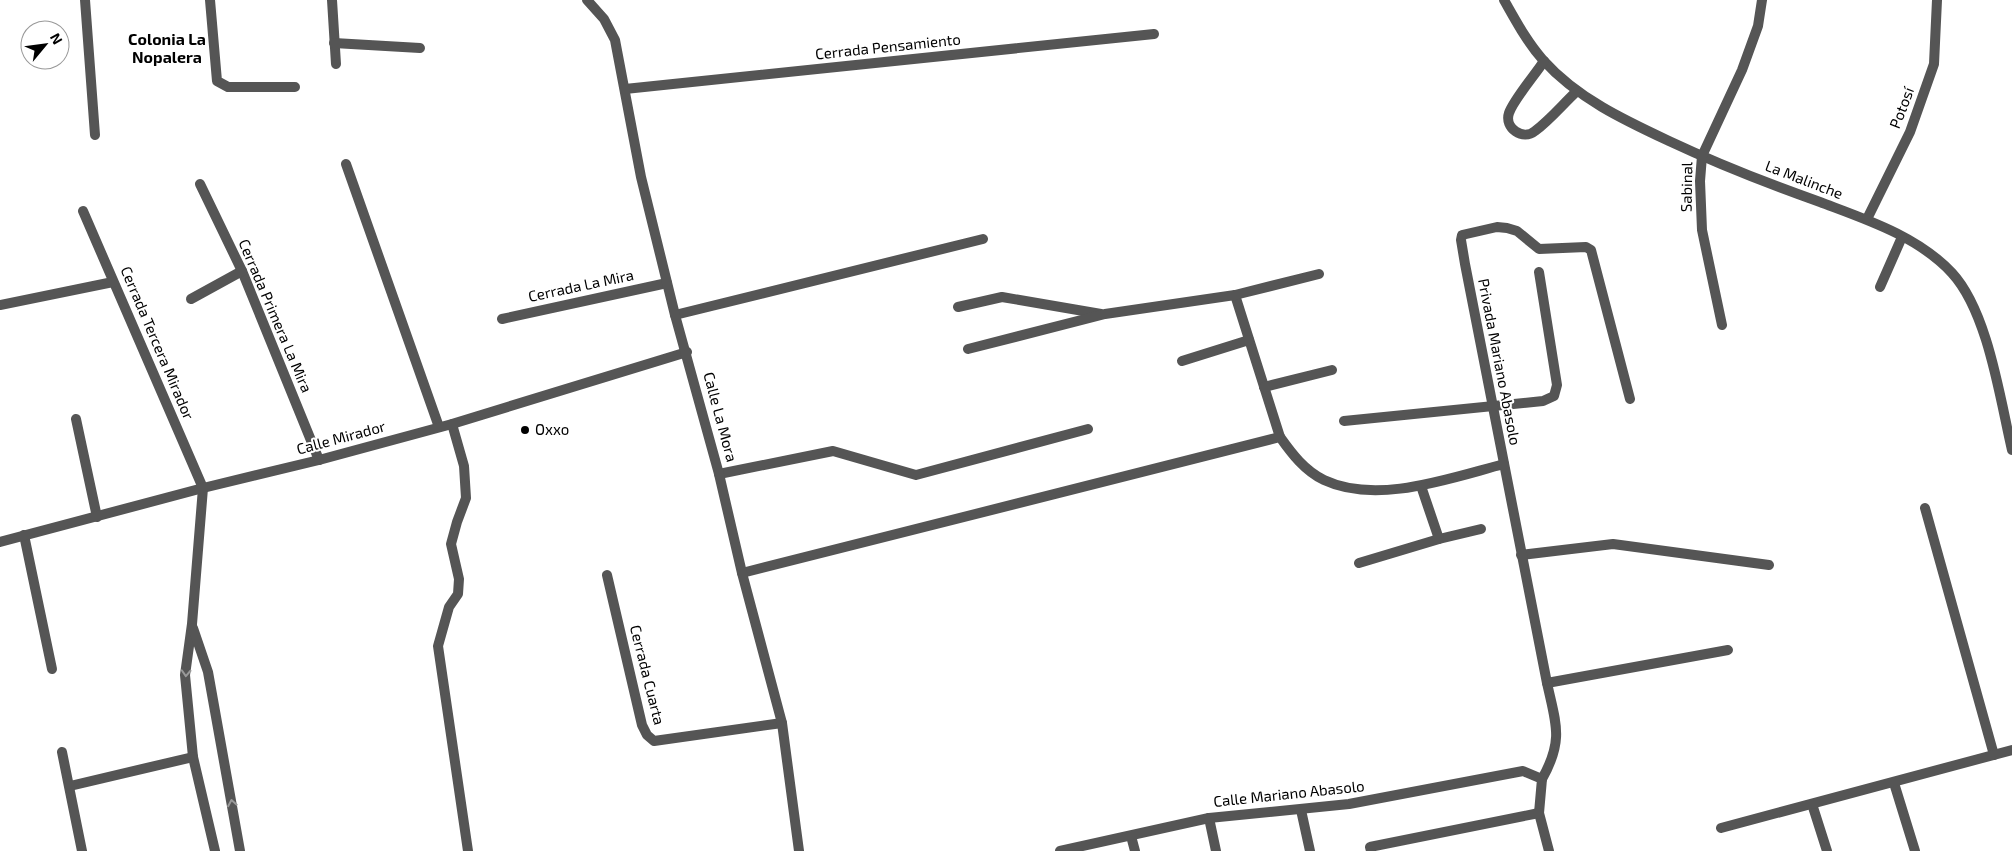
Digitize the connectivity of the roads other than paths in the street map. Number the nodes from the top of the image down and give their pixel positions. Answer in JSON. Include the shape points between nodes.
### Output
{"nodes":[{"id":1,"x":85,"y":0,"type":"edge"},
{"id":2,"x":210,"y":0,"type":"edge"},
{"id":3,"x":332,"y":0,"type":"edge"},
{"id":4,"x":1504,"y":0,"type":"edge"},
{"id":5,"x":1762,"y":0,"type":"edge"},
{"id":6,"x":1938,"y":0,"type":"edge"},
{"id":7,"x":590,"y":1,"type":"edge"},
{"id":8,"x":1154,"y":34,"type":"dead end"},
{"id":9,"x":334,"y":44,"type":"junction"},
{"id":10,"x":420,"y":48,"type":"dead end"},
{"id":11,"x":1544,"y":61,"type":"junction"},
{"id":12,"x":336,"y":64,"type":"dead end"},
{"id":13,"x":295,"y":87,"type":"dead end"},
{"id":14,"x":625,"y":90,"type":"junction"},
{"id":15,"x":1577,"y":91,"type":"junction"},
{"id":16,"x":94,"y":135,"type":"dead end"},
{"id":17,"x":1702,"y":156,"type":"junction"},
{"id":18,"x":346,"y":164,"type":"dead end"},
{"id":19,"x":200,"y":184,"type":"dead end"},
{"id":20,"x":83,"y":211,"type":"dead end"},
{"id":21,"x":1867,"y":219,"type":"junction"},
{"id":22,"x":1902,"y":237,"type":"junction"},
{"id":23,"x":983,"y":238,"type":"dead end"},
{"id":24,"x":242,"y":271,"type":"junction"},
{"id":25,"x":1539,"y":272,"type":"dead end"},
{"id":26,"x":1319,"y":274,"type":"dead end"},
{"id":27,"x":113,"y":282,"type":"junction"},
{"id":28,"x":667,"y":283,"type":"junction"},
{"id":29,"x":1880,"y":287,"type":"dead end"},
{"id":30,"x":1235,"y":295,"type":"junction"},
{"id":31,"x":191,"y":298,"type":"dead end"},
{"id":32,"x":0,"y":305,"type":"edge"},
{"id":33,"x":958,"y":307,"type":"dead end"},
{"id":34,"x":1105,"y":314,"type":"junction"},
{"id":35,"x":675,"y":315,"type":"junction"},
{"id":36,"x":502,"y":319,"type":"dead end"},
{"id":37,"x":1722,"y":325,"type":"dead end"},
{"id":38,"x":1249,"y":340,"type":"junction"},
{"id":39,"x":968,"y":349,"type":"dead end"},
{"id":40,"x":687,"y":352,"type":"junction"},
{"id":41,"x":1182,"y":361,"type":"dead end"},
{"id":42,"x":1332,"y":370,"type":"dead end"},
{"id":43,"x":1264,"y":387,"type":"junction"},
{"id":44,"x":1630,"y":399,"type":"dead end"},
{"id":45,"x":1492,"y":407,"type":"junction"},
{"id":46,"x":76,"y":419,"type":"dead end"},
{"id":47,"x":1344,"y":421,"type":"dead end"},
{"id":48,"x":452,"y":424,"type":"junction"},
{"id":49,"x":439,"y":427,"type":"junction"},
{"id":50,"x":1088,"y":429,"type":"dead end"},
{"id":51,"x":1280,"y":437,"type":"junction"},
{"id":52,"x":2012,"y":450,"type":"edge"},
{"id":53,"x":319,"y":460,"type":"junction"},
{"id":54,"x":1504,"y":464,"type":"junction"},
{"id":55,"x":719,"y":474,"type":"junction"},
{"id":56,"x":1421,"y":486,"type":"junction"},
{"id":57,"x":203,"y":488,"type":"junction"},
{"id":58,"x":1925,"y":508,"type":"dead end"},
{"id":59,"x":97,"y":517,"type":"junction"},
{"id":60,"x":1481,"y":529,"type":"dead end"},
{"id":61,"x":24,"y":535,"type":"junction"},
{"id":62,"x":1439,"y":538,"type":"junction"},
{"id":63,"x":0,"y":542,"type":"edge"},
{"id":64,"x":1521,"y":555,"type":"junction"},
{"id":65,"x":1359,"y":563,"type":"dead end"},
{"id":66,"x":1769,"y":565,"type":"dead end"},
{"id":67,"x":742,"y":573,"type":"junction"},
{"id":68,"x":607,"y":575,"type":"dead end"},
{"id":69,"x":192,"y":624,"type":"junction"},
{"id":70,"x":1728,"y":650,"type":"dead end"},
{"id":71,"x":52,"y":669,"type":"dead end"},
{"id":72,"x":1546,"y":683,"type":"junction"},
{"id":73,"x":782,"y":723,"type":"junction"},
{"id":74,"x":2012,"y":750,"type":"edge"},
{"id":75,"x":62,"y":752,"type":"dead end"},
{"id":76,"x":1994,"y":755,"type":"junction"},
{"id":77,"x":193,"y":757,"type":"junction"},
{"id":78,"x":1542,"y":779,"type":"junction"},
{"id":79,"x":1894,"y":782,"type":"junction"},
{"id":80,"x":70,"y":786,"type":"junction"},
{"id":81,"x":1812,"y":804,"type":"junction"},
{"id":82,"x":1301,"y":810,"type":"junction"},
{"id":83,"x":1539,"y":813,"type":"junction"},
{"id":84,"x":1209,"y":818,"type":"junction"},
{"id":85,"x":1721,"y":828,"type":"dead end"},
{"id":86,"x":1131,"y":836,"type":"junction"},
{"id":87,"x":82,"y":851,"type":"edge"},
{"id":88,"x":215,"y":851,"type":"edge"},
{"id":89,"x":240,"y":851,"type":"edge"},
{"id":90,"x":468,"y":851,"type":"edge"},
{"id":91,"x":799,"y":851,"type":"edge"},
{"id":92,"x":1060,"y":851,"type":"edge"},
{"id":93,"x":1135,"y":851,"type":"edge"},
{"id":94,"x":1216,"y":851,"type":"edge"},
{"id":95,"x":1310,"y":851,"type":"edge"},
{"id":96,"x":1371,"y":851,"type":"edge"},
{"id":97,"x":1549,"y":851,"type":"edge"},
{"id":98,"x":1827,"y":851,"type":"edge"},
{"id":99,"x":1915,"y":851,"type":"edge"}],
"edges":[{"from":1,"to":16,"type":"street"},
{"from":2,"to":13,"type":"street","via":[[218,81],[228,87]]},
{"from":3,"to":9,"type":"street"},
{"from":4,"to":11,"type":"street","name":"La Malinche","via":[[1526,39]]},
{"from":5,"to":17,"type":"street","name":"Sabinal","via":[[1758,26],[1742,70]]},
{"from":6,"to":21,"type":"street","name":"Potosí","via":[[1934,64],[1910,132]]},
{"from":7,"to":14,"type":"street","name":"Calle La Mora","via":[[615,40]]},
{"from":8,"to":14,"type":"street","name":"Cerrada Pensamiento"},
{"from":9,"to":10,"type":"street"},
{"from":9,"to":12,"type":"street"},
{"from":11,"to":15,"type":"street","name":"La Malinche"},
{"from":11,"to":15,"type":"street","via":[[1509,113],[1512,129],[1522,134],[1534,132]]},
{"from":14,"to":28,"type":"street","name":"Calle La Mora","via":[[640,177]]},
{"from":15,"to":17,"type":"street","name":"La Malinche","via":[[1622,119]]},
{"from":17,"to":21,"type":"street","name":"La Malinche"},
{"from":17,"to":37,"type":"street","name":"Sabinal","via":[[1702,230]]},
{"from":18,"to":49,"type":"street"},
{"from":19,"to":24,"type":"street","name":"Cerrada Primera La Mira"},
{"from":20,"to":27,"type":"street","name":"Cerrada Tercera Mirador"},
{"from":21,"to":22,"type":"street","name":"La Malinche"},
{"from":22,"to":29,"type":"street"},
{"from":22,"to":52,"type":"street","name":"La Malinche","via":[[1926,251],[1952,273],[1970,300],[1985,337]]},
{"from":23,"to":35,"type":"street"},
{"from":24,"to":31,"type":"street"},
{"from":24,"to":53,"type":"street","name":"Cerrada Primera La Mira"},
{"from":25,"to":45,"type":"street","via":[[1557,385],[1554,396],[1543,401]]},
{"from":26,"to":30,"type":"street"},
{"from":27,"to":32,"type":"street"},
{"from":27,"to":57,"type":"street","name":"Cerrada Tercera Mirador"},
{"from":28,"to":35,"type":"street","name":"Calle La Mora"},
{"from":28,"to":36,"type":"street","name":"Cerrada La Mira"},
{"from":30,"to":34,"type":"street"},
{"from":30,"to":38,"type":"street"},
{"from":33,"to":34,"type":"street","via":[[1002,298]]},
{"from":34,"to":39,"type":"street"},
{"from":35,"to":40,"type":"street","name":"Calle La Mora"},
{"from":38,"to":41,"type":"street"},
{"from":38,"to":43,"type":"street"},
{"from":40,"to":48,"type":"street","name":"Calle Mirador"},
{"from":40,"to":55,"type":"street","name":"Calle La Mora"},
{"from":42,"to":43,"type":"street"},
{"from":43,"to":51,"type":"street"},
{"from":44,"to":45,"type":"street","name":"Privada Mariano Abasolo","via":[[1590,250],[1586,247],[1538,249],[1517,231],[1497,227],[1462,235],[1461,240]]},
{"from":45,"to":47,"type":"street"},
{"from":45,"to":54,"type":"street","name":"Privada Mariano Abasolo"},
{"from":46,"to":59,"type":"street"},
{"from":48,"to":49,"type":"street","name":"Calle Mirador"},
{"from":48,"to":90,"type":"street","via":[[464,466],[466,498],[452,544],[458,594],[449,607],[438,646]]},
{"from":49,"to":53,"type":"street","name":"Calle Mirador"},
{"from":50,"to":55,"type":"street","via":[[916,475],[833,450]]},
{"from":51,"to":56,"type":"street","via":[[1295,459],[1323,480],[1359,490]]},
{"from":51,"to":67,"type":"street"},
{"from":53,"to":57,"type":"street","name":"Calle Mirador"},
{"from":54,"to":56,"type":"street"},
{"from":54,"to":64,"type":"street","name":"Privada Mariano Abasolo"},
{"from":55,"to":67,"type":"street","name":"Calle La Mora"},
{"from":56,"to":62,"type":"street"},
{"from":57,"to":59,"type":"street","name":"Calle Mirador"},
{"from":57,"to":69,"type":"street"},
{"from":58,"to":76,"type":"street"},
{"from":59,"to":61,"type":"street","name":"Calle Mirador"},
{"from":60,"to":62,"type":"street"},
{"from":61,"to":63,"type":"street","name":"Calle Mirador"},
{"from":61,"to":71,"type":"street"},
{"from":62,"to":65,"type":"street"},
{"from":64,"to":66,"type":"street","via":[[1613,544]]},
{"from":64,"to":72,"type":"street","name":"Privada Mariano Abasolo"},
{"from":67,"to":73,"type":"street","name":"Calle La Mora"},
{"from":68,"to":73,"type":"street","name":"Cerrada Cuarta","via":[[642,725],[654,741]]},
{"from":69,"to":77,"type":"street","one_way":true,"via":[[185,675]]},
{"from":89,"to":69,"type":"street","one_way":true,"via":[[208,672]]},
{"from":70,"to":72,"type":"street"},
{"from":72,"to":78,"type":"street","name":"Privada Mariano Abasolo","via":[[1558,731],[1553,760]]},
{"from":73,"to":91,"type":"street","name":"Calle La Mora"},
{"from":74,"to":76,"type":"street"},
{"from":75,"to":80,"type":"street"},
{"from":76,"to":79,"type":"street"},
{"from":77,"to":80,"type":"street"},
{"from":77,"to":88,"type":"street"},
{"from":78,"to":82,"type":"street","name":"Calle Mariano Abasolo","via":[[1523,771]]},
{"from":78,"to":83,"type":"street"},
{"from":79,"to":81,"type":"street"},
{"from":79,"to":99,"type":"street"},
{"from":80,"to":87,"type":"street"},
{"from":81,"to":85,"type":"street"},
{"from":81,"to":98,"type":"street"},
{"from":82,"to":84,"type":"street","name":"Calle Mariano Abasolo"},
{"from":82,"to":95,"type":"street"},
{"from":83,"to":96,"type":"street","via":[[1370,847]]},
{"from":83,"to":97,"type":"street"},
{"from":84,"to":86,"type":"street","name":"Calle Mariano Abasolo"},
{"from":84,"to":94,"type":"street"},
{"from":86,"to":92,"type":"street","name":"Calle Mariano Abasolo"},
{"from":86,"to":93,"type":"street"}]}
